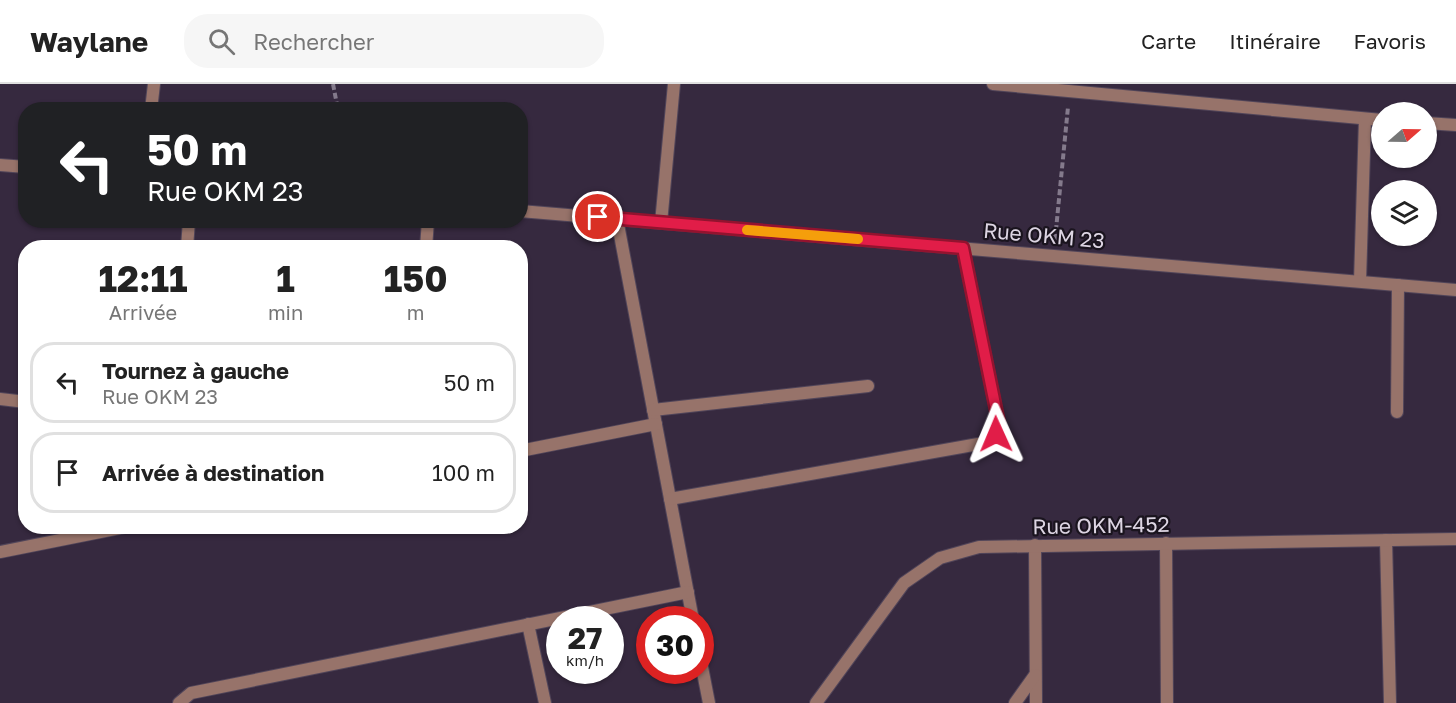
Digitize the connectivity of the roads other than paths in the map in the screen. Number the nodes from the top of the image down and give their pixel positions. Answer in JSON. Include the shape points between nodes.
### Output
{"nodes":[{"id":1,"x":154,"y":84,"type":"edge"},
{"id":2,"x":674,"y":84,"type":"edge"},
{"id":3,"x":993,"y":84,"type":"edge"},
{"id":4,"x":152,"y":102,"type":"edge"},
{"id":5,"x":1365,"y":119,"type":"junction"},
{"id":6,"x":1371,"y":119,"type":"edge"},
{"id":7,"x":1437,"y":124,"type":"edge"},
{"id":8,"x":1456,"y":125,"type":"edge"},
{"id":9,"x":0,"y":165,"type":"edge"},
{"id":10,"x":18,"y":166,"type":"edge"},
{"id":11,"x":528,"y":212,"type":"edge"},
{"id":12,"x":617,"y":219,"type":"junction"},
{"id":13,"x":661,"y":223,"type":"junction"},
{"id":14,"x":963,"y":248,"type":"junction"},
{"id":15,"x":1360,"y":281,"type":"junction"},
{"id":16,"x":1398,"y":285,"type":"junction"},
{"id":17,"x":1456,"y":290,"type":"edge"},
{"id":18,"x":868,"y":386,"type":"dead end"},
{"id":19,"x":0,"y":399,"type":"edge"},
{"id":20,"x":18,"y":401,"type":"edge"},
{"id":21,"x":653,"y":410,"type":"junction"},
{"id":22,"x":1397,"y":412,"type":"dead end"},
{"id":23,"x":656,"y":424,"type":"junction"},
{"id":24,"x":528,"y":449,"type":"edge"},
{"id":25,"x":670,"y":500,"type":"junction"},
{"id":26,"x":90,"y":534,"type":"edge"},
{"id":27,"x":1456,"y":539,"type":"edge"},
{"id":28,"x":1386,"y":540,"type":"junction"},
{"id":29,"x":1166,"y":543,"type":"junction"},
{"id":30,"x":1035,"y":545,"type":"junction"},
{"id":31,"x":0,"y":552,"type":"edge"},
{"id":32,"x":688,"y":592,"type":"junction"},
{"id":33,"x":690,"y":606,"type":"edge"},
{"id":34,"x":528,"y":624,"type":"junction"},
{"id":35,"x":1035,"y":675,"type":"junction"},
{"id":36,"x":705,"y":684,"type":"edge"},
{"id":37,"x":178,"y":703,"type":"edge"},
{"id":38,"x":545,"y":703,"type":"edge"},
{"id":39,"x":709,"y":703,"type":"edge"},
{"id":40,"x":816,"y":703,"type":"edge"},
{"id":41,"x":1015,"y":703,"type":"edge"},
{"id":42,"x":1036,"y":703,"type":"edge"},
{"id":43,"x":1167,"y":703,"type":"edge"},
{"id":44,"x":1390,"y":703,"type":"edge"}],
"edges":[{"from":1,"to":4,"type":"street"},
{"from":2,"to":13,"type":"street"},
{"from":3,"to":5,"type":"street"},
{"from":5,"to":6,"type":"street"},
{"from":5,"to":15,"type":"street"},
{"from":7,"to":8,"type":"street"},
{"from":9,"to":10,"type":"street"},
{"from":11,"to":12,"type":"street","name":"Rue OKM 23"},
{"from":12,"to":13,"type":"street","name":"Rue OKM 23"},
{"from":12,"to":21,"type":"street"},
{"from":13,"to":14,"type":"street","name":"Rue OKM 23"},
{"from":14,"to":15,"type":"street","name":"Rue OKM 23"},
{"from":14,"to":25,"type":"street","via":[[999,424],[996,434],[984,443]]},
{"from":15,"to":16,"type":"street","name":"Rue OKM 23"},
{"from":16,"to":17,"type":"street","name":"Rue OKM 23"},
{"from":16,"to":22,"type":"street"},
{"from":18,"to":21,"type":"street"},
{"from":19,"to":20,"type":"street"},
{"from":21,"to":23,"type":"street"},
{"from":23,"to":24,"type":"street"},
{"from":23,"to":25,"type":"street"},
{"from":25,"to":32,"type":"street"},
{"from":26,"to":31,"type":"street"},
{"from":27,"to":28,"type":"street","name":"Rue OKM-452"},
{"from":28,"to":29,"type":"street","name":"Rue OKM-452"},
{"from":28,"to":44,"type":"street"},
{"from":29,"to":30,"type":"street","name":"Rue OKM-452"},
{"from":29,"to":43,"type":"street"},
{"from":30,"to":35,"type":"street"},
{"from":30,"to":40,"type":"street","name":"Rue OKM-452","via":[[959,551],[940,558],[904,583]]},
{"from":32,"to":33,"type":"street"},
{"from":32,"to":34,"type":"street"},
{"from":34,"to":37,"type":"street","via":[[191,693]]},
{"from":34,"to":38,"type":"street"},
{"from":35,"to":41,"type":"street"},
{"from":35,"to":42,"type":"street"},
{"from":36,"to":39,"type":"street"}]}
